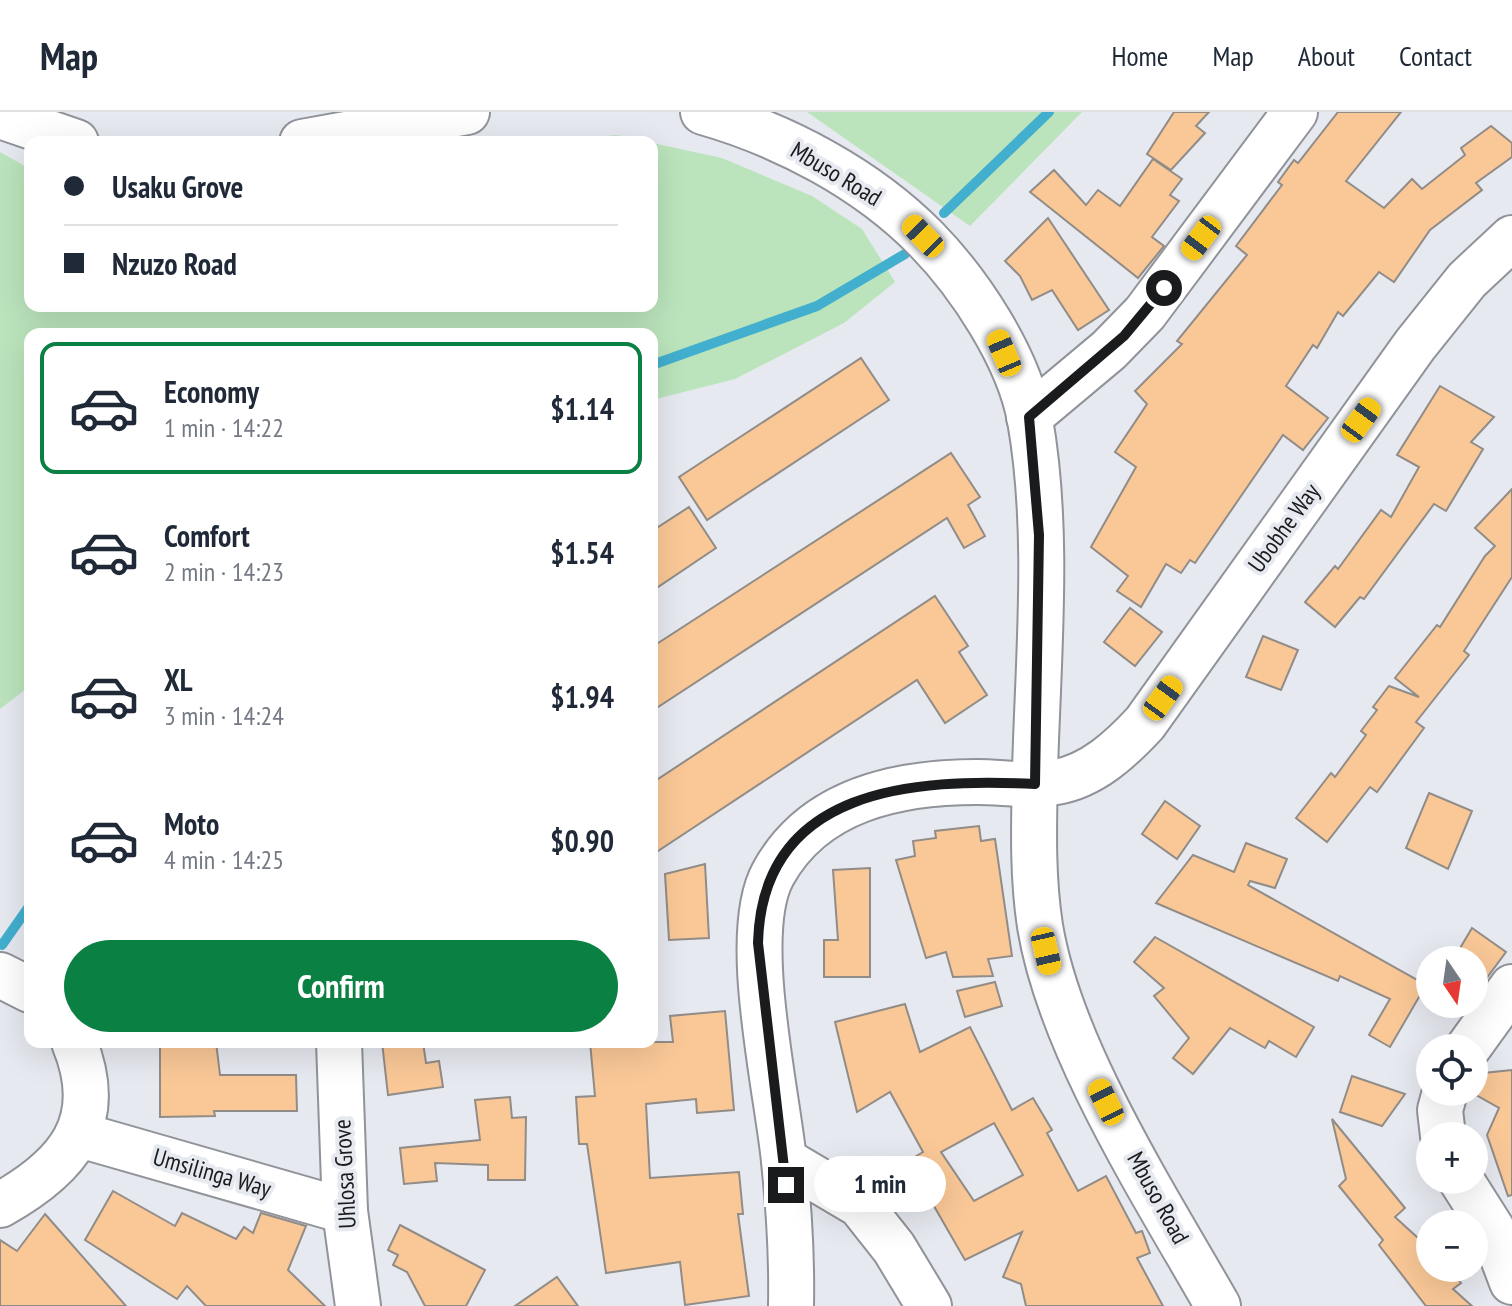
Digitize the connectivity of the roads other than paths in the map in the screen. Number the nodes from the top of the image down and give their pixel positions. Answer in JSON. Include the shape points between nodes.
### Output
{"nodes":[{"id":1,"x":467,"y":112,"type":"edge"},
{"id":2,"x":703,"y":112,"type":"edge"},
{"id":3,"x":1295,"y":112,"type":"edge"},
{"id":4,"x":0,"y":116,"type":"edge"},
{"id":5,"x":58,"y":136,"type":"edge"},
{"id":6,"x":335,"y":136,"type":"edge"},
{"id":7,"x":1512,"y":238,"type":"edge"},
{"id":8,"x":1029,"y":417,"type":"junction"},
{"id":9,"x":1035,"y":784,"type":"junction"},
{"id":10,"x":0,"y":975,"type":"edge"},
{"id":11,"x":24,"y":987,"type":"edge"},
{"id":12,"x":1512,"y":987,"type":"edge"},
{"id":13,"x":1478,"y":1034,"type":"edge"},
{"id":14,"x":76,"y":1048,"type":"edge"},
{"id":15,"x":339,"y":1048,"type":"edge"},
{"id":16,"x":80,"y":1135,"type":"junction"},
{"id":17,"x":784,"y":1160,"type":"junction"},
{"id":18,"x":1470,"y":1194,"type":"edge"},
{"id":19,"x":0,"y":1205,"type":"edge"},
{"id":20,"x":345,"y":1211,"type":"junction"},
{"id":21,"x":1512,"y":1282,"type":"edge"},
{"id":22,"x":358,"y":1306,"type":"edge"},
{"id":23,"x":791,"y":1306,"type":"edge"},
{"id":24,"x":929,"y":1306,"type":"edge"},
{"id":25,"x":1218,"y":1306,"type":"edge"}],
"edges":[{"from":1,"to":6,"type":"street"},
{"from":2,"to":8,"type":"street","name":"Mbuso Road","via":[[793,146],[906,218],[969,288],[996,332]]},
{"from":3,"to":8,"type":"street","via":[[1145,313]]},
{"from":4,"to":5,"type":"street"},
{"from":7,"to":9,"type":"street","name":"Ubobhe Way","via":[[1467,280],[1415,345],[1145,723],[1094,767],[1057,782]]},
{"from":8,"to":9,"type":"street","name":"Mbuso Road","via":[[1039,535]]},
{"from":9,"to":17,"type":"street","name":"Ubobhe Way","via":[[962,782],[863,796],[809,829],[788,850],[763,899],[758,943]]},
{"from":9,"to":25,"type":"street","name":"Mbuso Road","via":[[1034,879],[1051,975],[1106,1102]]},
{"from":10,"to":11,"type":"street"},
{"from":12,"to":13,"type":"street"},
{"from":14,"to":16,"type":"street","via":[[86,1081]]},
{"from":15,"to":20,"type":"street","name":"Uhlosa Grove"},
{"from":16,"to":19,"type":"street","via":[[52,1170]]},
{"from":16,"to":20,"type":"street","name":"Umsilinga Way"},
{"from":17,"to":23,"type":"street","name":"Ubobhe Way"},
{"from":17,"to":24,"type":"street","via":[[860,1205]]},
{"from":18,"to":21,"type":"street","via":[[1492,1229]]},
{"from":20,"to":22,"type":"street","name":"Uhlosa Grove"}]}
